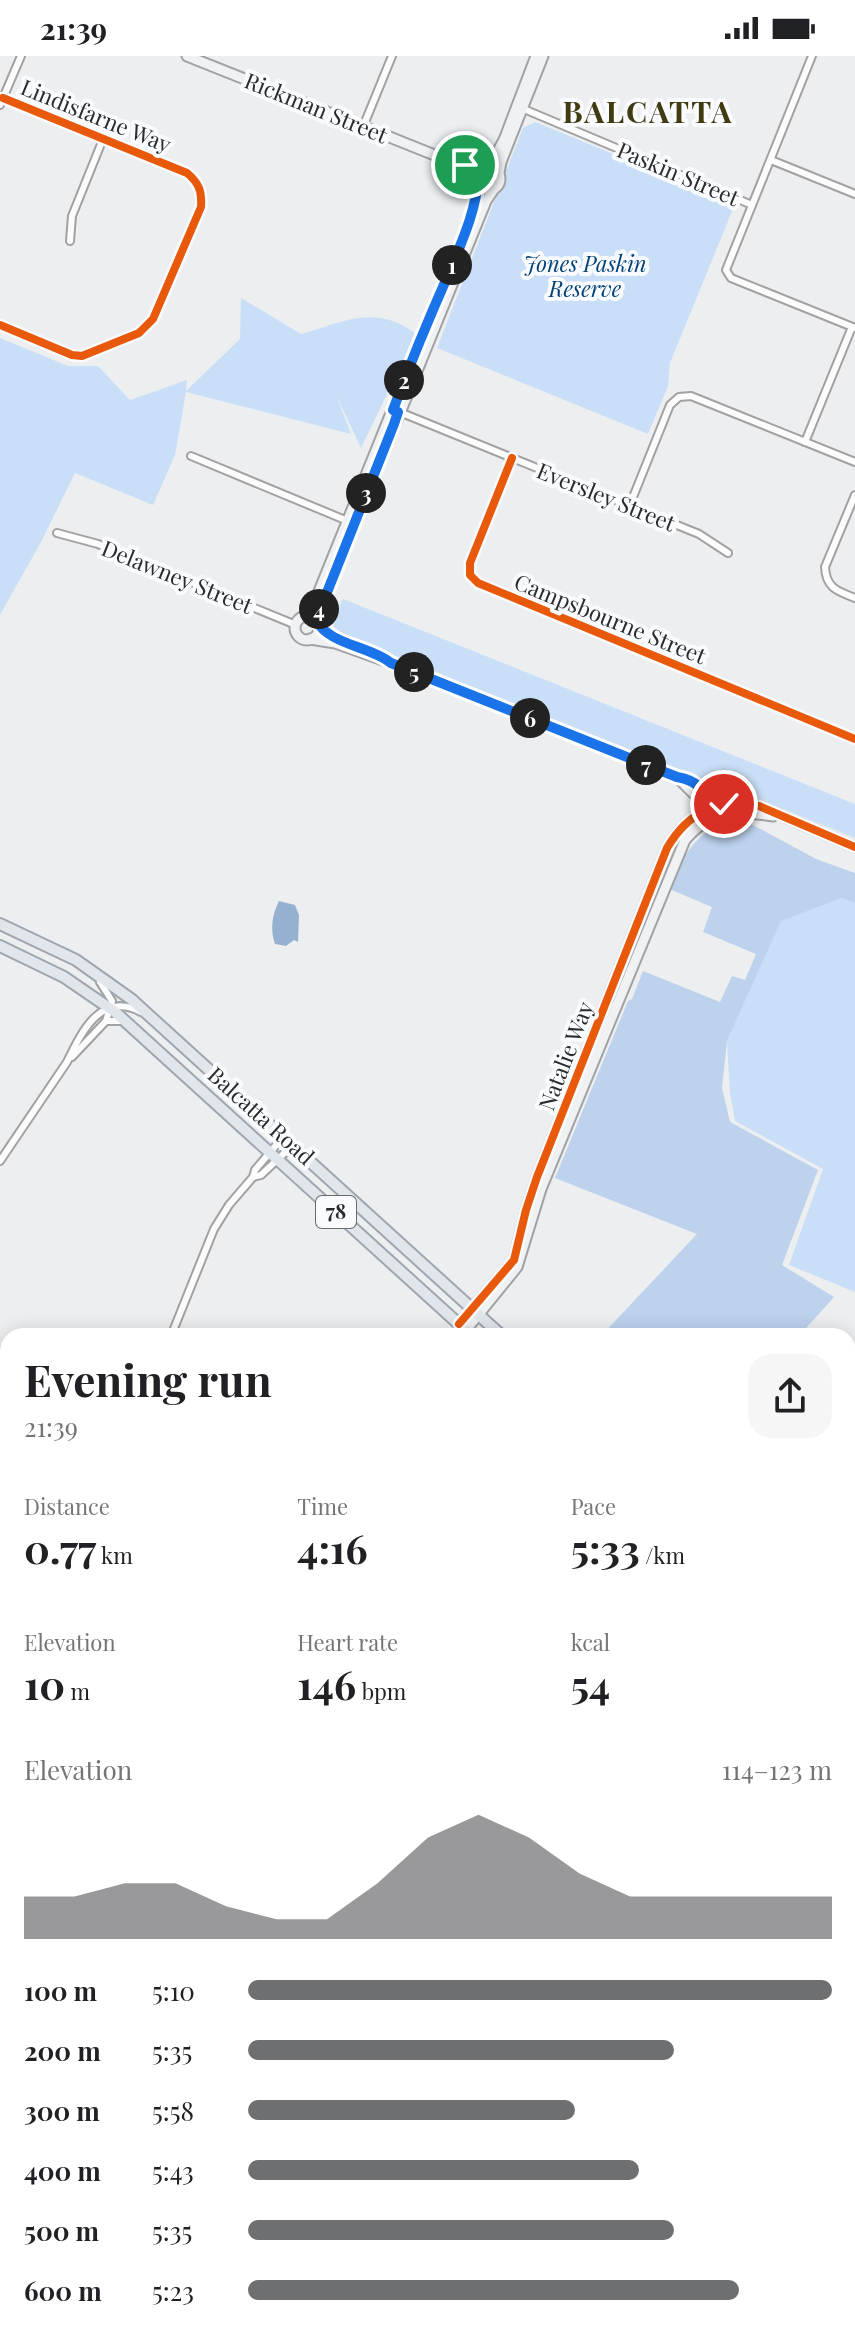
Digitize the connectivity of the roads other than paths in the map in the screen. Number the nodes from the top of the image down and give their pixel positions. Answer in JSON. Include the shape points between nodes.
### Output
{"nodes":[{"id":1,"x":21,"y":56,"type":"edge"},
{"id":2,"x":188,"y":56,"type":"edge"},
{"id":3,"x":392,"y":56,"type":"edge"},
{"id":4,"x":536,"y":56,"type":"edge"},
{"id":5,"x":543,"y":56,"type":"edge"},
{"id":6,"x":812,"y":56,"type":"edge"},
{"id":7,"x":2,"y":102,"type":"edge"},
{"id":8,"x":519,"y":108,"type":"junction"},
{"id":9,"x":363,"y":127,"type":"junction"},
{"id":10,"x":103,"y":139,"type":"junction"},
{"id":11,"x":447,"y":160,"type":"junction"},
{"id":12,"x":771,"y":160,"type":"junction"},
{"id":13,"x":487,"y":168,"type":"junction"},
{"id":14,"x":499,"y":173,"type":"junction"},
{"id":15,"x":478,"y":180,"type":"junction"},
{"id":16,"x":494,"y":189,"type":"junction"},
{"id":17,"x":855,"y":194,"type":"edge"},
{"id":18,"x":752,"y":205,"type":"junction"},
{"id":19,"x":70,"y":241,"type":"dead end"},
{"id":20,"x":0,"y":325,"type":"edge"},
{"id":21,"x":853,"y":327,"type":"edge"},
{"id":22,"x":396,"y":411,"type":"junction"},
{"id":23,"x":805,"y":442,"type":"junction"},
{"id":24,"x":191,"y":456,"type":"dead end"},
{"id":25,"x":512,"y":458,"type":"junction"},
{"id":26,"x":855,"y":462,"type":"edge"},
{"id":27,"x":855,"y":495,"type":"edge"},
{"id":28,"x":629,"y":507,"type":"junction"},
{"id":29,"x":350,"y":522,"type":"junction"},
{"id":30,"x":57,"y":533,"type":"dead end"},
{"id":31,"x":728,"y":553,"type":"dead end"},
{"id":32,"x":855,"y":598,"type":"edge"},
{"id":33,"x":315,"y":620,"type":"junction"},
{"id":34,"x":296,"y":625,"type":"junction"},
{"id":35,"x":310,"y":639,"type":"junction"},
{"id":36,"x":391,"y":663,"type":"junction"},
{"id":37,"x":855,"y":739,"type":"edge"},
{"id":38,"x":712,"y":812,"type":"junction"},
{"id":39,"x":855,"y":847,"type":"edge"},
{"id":40,"x":0,"y":924,"type":"edge"},
{"id":41,"x":0,"y":946,"type":"edge"},
{"id":42,"x":87,"y":967,"type":"junction"},
{"id":43,"x":108,"y":1007,"type":"junction"},
{"id":44,"x":152,"y":1018,"type":"junction"},
{"id":45,"x":106,"y":1021,"type":"junction"},
{"id":46,"x":129,"y":1024,"type":"junction"},
{"id":47,"x":67,"y":1062,"type":"junction"},
{"id":48,"x":283,"y":1137,"type":"junction"},
{"id":49,"x":293,"y":1145,"type":"junction"},
{"id":50,"x":270,"y":1152,"type":"junction"},
{"id":51,"x":279,"y":1160,"type":"junction"},
{"id":52,"x":0,"y":1161,"type":"edge"},
{"id":53,"x":253,"y":1177,"type":"junction"},
{"id":54,"x":475,"y":1312,"type":"junction"},
{"id":55,"x":174,"y":1328,"type":"edge"},
{"id":56,"x":463,"y":1328,"type":"edge"},
{"id":57,"x":466,"y":1328,"type":"edge"},
{"id":58,"x":493,"y":1328,"type":"edge"}],
"edges":[{"from":1,"to":7,"type":"street","name":"Lindisfarne Way"},
{"from":2,"to":9,"type":"street","name":"Rickman Street"},
{"from":3,"to":9,"type":"street"},
{"from":4,"to":8,"type":"street"},
{"from":5,"to":8,"type":"street"},
{"from":6,"to":12,"type":"street"},
{"from":7,"to":10,"type":"street","name":"Lindisfarne Way"},
{"from":8,"to":13,"type":"street"},
{"from":8,"to":14,"type":"street"},
{"from":8,"to":18,"type":"street","name":"Paskin Street"},
{"from":9,"to":11,"type":"street","name":"Rickman Street"},
{"from":10,"to":19,"type":"street","via":[[72,216]]},
{"from":10,"to":20,"type":"street","name":"Lindisfarne Way","via":[[187,173],[202,193],[201,207],[153,319],[139,333],[82,356]]},
{"from":11,"to":13,"type":"street","name":"Rickman Street"},
{"from":11,"to":15,"type":"street","name":"Rickman Street"},
{"from":12,"to":17,"type":"street"},
{"from":12,"to":18,"type":"street"},
{"from":13,"to":14,"type":"street"},
{"from":13,"to":15,"type":"street"},
{"from":14,"to":16,"type":"street"},
{"from":15,"to":16,"type":"street","via":[[483,188]]},
{"from":15,"to":22,"type":"street","via":[[469,229]]},
{"from":16,"to":22,"type":"street"},
{"from":18,"to":21,"type":"street","via":[[726,270],[731,278]]},
{"from":21,"to":23,"type":"street"},
{"from":22,"to":25,"type":"street","name":"Eversley Street"},
{"from":22,"to":29,"type":"street"},
{"from":23,"to":26,"type":"street"},
{"from":23,"to":28,"type":"street","via":[[691,396],[679,397],[670,405]]},
{"from":24,"to":29,"type":"street"},
{"from":25,"to":28,"type":"street","name":"Eversley Street"},
{"from":25,"to":37,"type":"street","name":"Campsbourne Street","via":[[470,563],[470,575],[478,583]]},
{"from":27,"to":32,"type":"street","via":[[825,567],[832,589]]},
{"from":28,"to":31,"type":"street","name":"Eversley Street","via":[[699,534]]},
{"from":29,"to":33,"type":"street"},
{"from":30,"to":34,"type":"street","name":"Delawney Street","via":[[98,544]]},
{"from":33,"to":34,"type":"street","via":[[300,619]]},
{"from":33,"to":35,"type":"street","via":[[316,636]]},
{"from":33,"to":36,"type":"street","via":[[328,633]]},
{"from":34,"to":35,"type":"street","via":[[299,635]]},
{"from":35,"to":36,"type":"street"},
{"from":36,"to":38,"type":"street","via":[[696,782]]},
{"from":38,"to":39,"type":"street","via":[[752,805]]},
{"from":38,"to":54,"type":"street","name":"Natalie Way","via":[[676,833],[667,848],[537,1177],[514,1260]]},
{"from":40,"to":42,"type":"main road","name":"Balcatta Road","number":"78"},
{"from":41,"to":43,"type":"main road","name":"Balcatta Road","number":"78","via":[[51,969]]},
{"from":42,"to":43,"type":"street","via":[[107,990]]},
{"from":42,"to":44,"type":"main road","name":"Balcatta Road","number":"78"},
{"from":43,"to":44,"type":"street","via":[[121,1004]]},
{"from":43,"to":45,"type":"street"},
{"from":43,"to":46,"type":"main road","name":"Balcatta Road","number":"78"},
{"from":43,"to":47,"type":"street"},
{"from":44,"to":48,"type":"main road","name":"Balcatta Road","number":"78"},
{"from":45,"to":46,"type":"street"},
{"from":45,"to":47,"type":"street"},
{"from":46,"to":50,"type":"main road","name":"Balcatta Road","number":"78"},
{"from":47,"to":52,"type":"street"},
{"from":48,"to":49,"type":"main road","name":"Balcatta Road","number":"78"},
{"from":48,"to":50,"type":"street"},
{"from":49,"to":51,"type":"street"},
{"from":49,"to":54,"type":"main road","name":"Balcatta Road","number":"78"},
{"from":50,"to":51,"type":"main road","name":"Balcatta Road","number":"78"},
{"from":50,"to":53,"type":"street"},
{"from":51,"to":53,"type":"street"},
{"from":51,"to":56,"type":"main road","name":"Balcatta Road","number":"78"},
{"from":53,"to":55,"type":"street","via":[[214,1229]]},
{"from":54,"to":57,"type":"street","name":"Natalie Way"},
{"from":54,"to":58,"type":"main road","name":"Balcatta Road","number":"78"}]}
